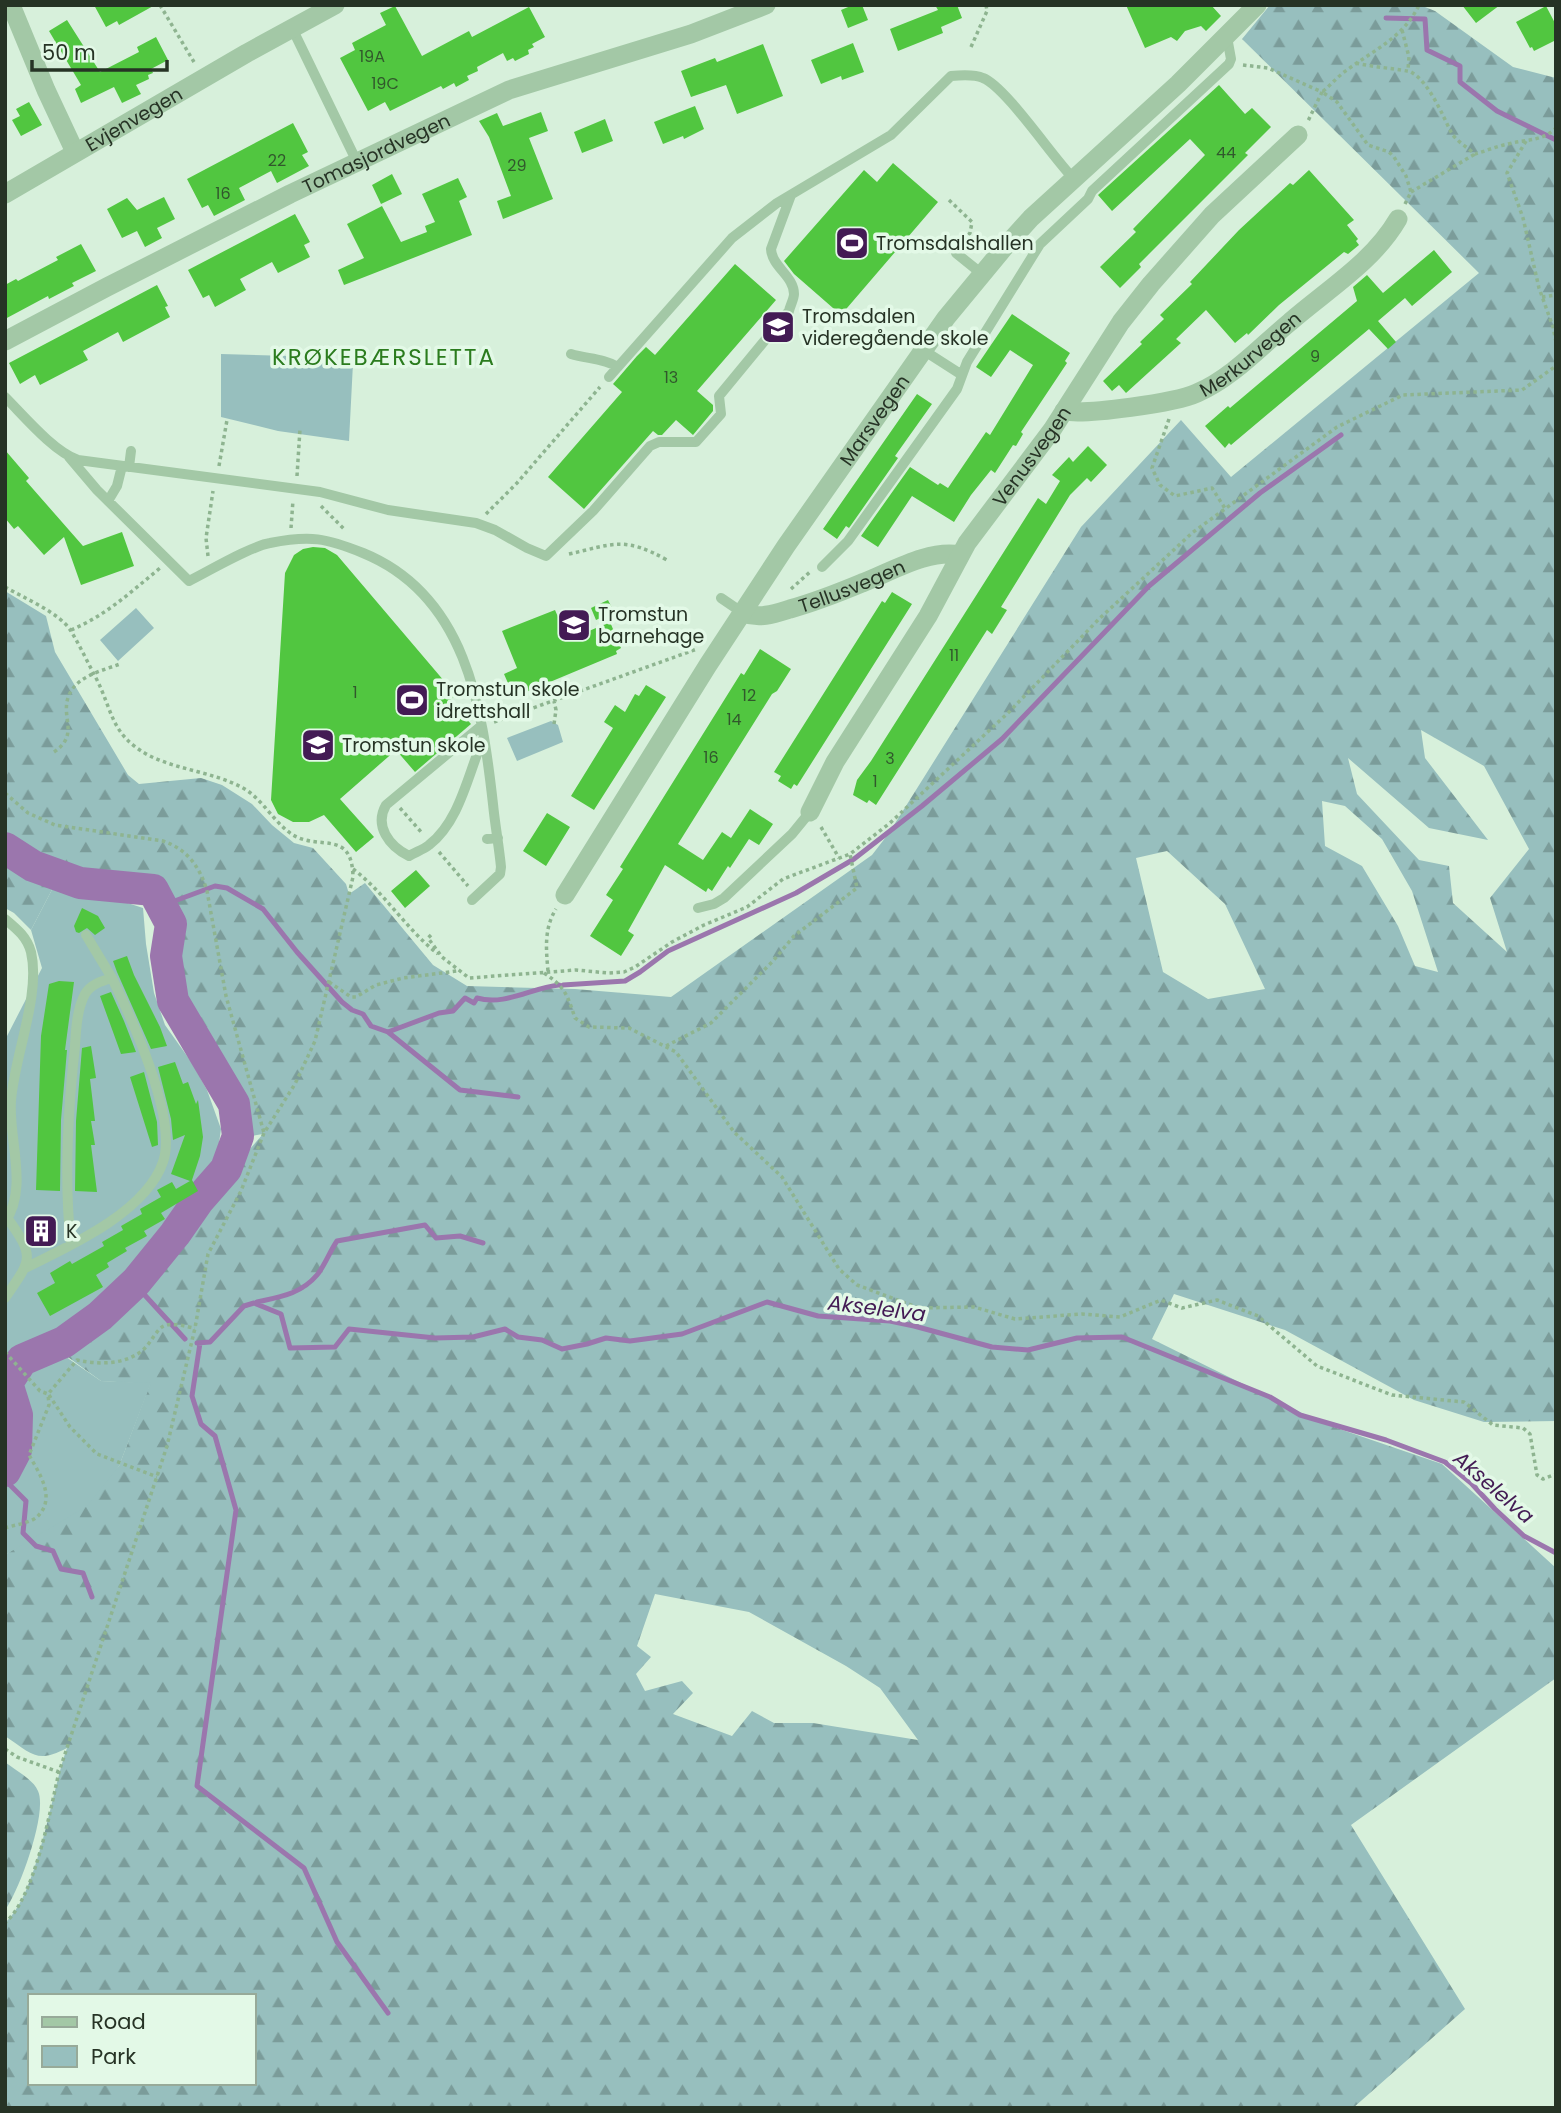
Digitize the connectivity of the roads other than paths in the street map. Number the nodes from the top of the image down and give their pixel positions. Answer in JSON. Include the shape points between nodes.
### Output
{"nodes":[{"id":1,"x":12,"y":5,"type":"edge"},
{"id":2,"x":335,"y":5,"type":"edge"},
{"id":3,"x":766,"y":5,"type":"edge"},
{"id":4,"x":1257,"y":5,"type":"edge"},
{"id":5,"x":292,"y":29,"type":"junction"},
{"id":6,"x":1226,"y":37,"type":"junction"},
{"id":7,"x":1298,"y":135,"type":"dead end"},
{"id":8,"x":75,"y":152,"type":"junction"},
{"id":9,"x":357,"y":162,"type":"junction"},
{"id":10,"x":1074,"y":179,"type":"junction"},
{"id":11,"x":5,"y":194,"type":"edge"},
{"id":12,"x":791,"y":195,"type":"junction"},
{"id":13,"x":1398,"y":219,"type":"road end"},
{"id":14,"x":957,"y":250,"type":"road end"},
{"id":15,"x":982,"y":274,"type":"junction"},
{"id":16,"x":5,"y":341,"type":"edge"},
{"id":17,"x":922,"y":350,"type":"junction"},
{"id":18,"x":570,"y":354,"type":"dead end"},
{"id":19,"x":618,"y":367,"type":"junction"},
{"id":20,"x":962,"y":375,"type":"junction"},
{"id":21,"x":609,"y":377,"type":"road end"},
{"id":22,"x":5,"y":397,"type":"edge"},
{"id":23,"x":1064,"y":411,"type":"junction"},
{"id":24,"x":131,"y":451,"type":"dead end"},
{"id":25,"x":69,"y":456,"type":"junction"},
{"id":26,"x":126,"y":466,"type":"junction"},
{"id":27,"x":108,"y":501,"type":"junction"},
{"id":28,"x":960,"y":555,"type":"junction"},
{"id":29,"x":822,"y":567,"type":"dead end"},
{"id":30,"x":721,"y":598,"type":"dead end"},
{"id":31,"x":743,"y":613,"type":"junction"},
{"id":32,"x":481,"y":726,"type":"junction"},
{"id":33,"x":484,"y":739,"type":"junction"},
{"id":34,"x":808,"y":814,"type":"joint"},
{"id":35,"x":565,"y":895,"type":"road end"},
{"id":36,"x":472,"y":900,"type":"dead end"},
{"id":37,"x":698,"y":908,"type":"dead end"},
{"id":38,"x":5,"y":919,"type":"edge"},
{"id":39,"x":86,"y":935,"type":"dead end"},
{"id":40,"x":112,"y":978,"type":"junction"},
{"id":41,"x":6,"y":1220,"type":"edge"},
{"id":42,"x":71,"y":1245,"type":"junction"},
{"id":43,"x":25,"y":1268,"type":"junction"},
{"id":44,"x":5,"y":1298,"type":"edge"}],
"edges":[{"from":1,"to":8,"type":"street"},
{"from":2,"to":5,"type":"street","name":"Evjenvegen"},
{"from":3,"to":9,"type":"street","name":"Tomasjordvegen","via":[[691,34],[509,90]]},
{"from":4,"to":6,"type":"street","name":"Marsvegen"},
{"from":5,"to":8,"type":"street","name":"Evjenvegen"},
{"from":5,"to":9,"type":"lane"},
{"from":6,"to":10,"type":"street","name":"Marsvegen"},
{"from":6,"to":20,"type":"lane","via":[[1231,61],[1040,244]]},
{"from":7,"to":23,"type":"street","name":"Venusvegen","via":[[1219,208],[1151,284]]},
{"from":8,"to":11,"type":"street","name":"Evjenvegen"},
{"from":9,"to":16,"type":"street","name":"Tomasjordvegen"},
{"from":10,"to":12,"type":"lane","via":[[997,88],[984,78],[959,75],[949,78],[891,135]]},
{"from":10,"to":15,"type":"street","name":"Marsvegen"},
{"from":12,"to":19,"type":"lane","via":[[732,238]]},
{"from":12,"to":26,"type":"lane","via":[[771,258],[789,279],[794,295],[789,310],[719,396],[721,414],[696,442],[650,446],[546,556],[476,523],[382,509],[314,491],[216,479],[197,471]]},
{"from":13,"to":23,"type":"street","name":"Merkurvegen","via":[[1382,243],[1215,384],[1176,399]]},
{"from":14,"to":15,"type":"lane"},
{"from":15,"to":17,"type":"street","name":"Marsvegen"},
{"from":17,"to":20,"type":"lane"},
{"from":17,"to":31,"type":"street","name":"Marsvegen"},
{"from":18,"to":19,"type":"lane","via":[[606,360]]},
{"from":19,"to":21,"type":"lane"},
{"from":20,"to":29,"type":"lane","via":[[957,389],[848,541]]},
{"from":22,"to":25,"type":"lane"},
{"from":23,"to":28,"type":"street","name":"Venusvegen"},
{"from":24,"to":26,"type":"lane"},
{"from":25,"to":26,"type":"lane"},
{"from":25,"to":27,"type":"lane"},
{"from":26,"to":27,"type":"lane"},
{"from":27,"to":32,"type":"lane","via":[[188,581],[267,543],[290,540],[322,538],[393,568],[435,606],[464,659]]},
{"from":28,"to":31,"type":"street","name":"Tellusvegen","via":[[924,559],[781,612],[759,617]]},
{"from":28,"to":34,"type":"street","name":"Venusvegen"},
{"from":30,"to":31,"type":"lane"},
{"from":31,"to":35,"type":"street","name":"Marsvegen"},
{"from":32,"to":33,"type":"lane"},
{"from":32,"to":33,"type":"lane","via":[[386,805],[380,814],[381,825],[391,845],[409,856],[431,843],[455,810]]},
{"from":33,"to":36,"type":"lane","via":[[492,839],[501,867],[500,874]]},
{"from":34,"to":37,"type":"lane","via":[[792,835],[724,898]]},
{"from":38,"to":41,"type":"lane","via":[[25,936],[32,983],[11,1101],[16,1190]]},
{"from":39,"to":40,"type":"lane"},
{"from":40,"to":42,"type":"lane","via":[[86,991],[77,1024],[70,1126]]},
{"from":40,"to":42,"type":"lane","via":[[152,1074],[167,1146],[161,1168],[137,1200]]},
{"from":41,"to":43,"type":"lane","via":[[27,1250]]},
{"from":42,"to":43,"type":"lane"},
{"from":43,"to":44,"type":"lane"}]}
